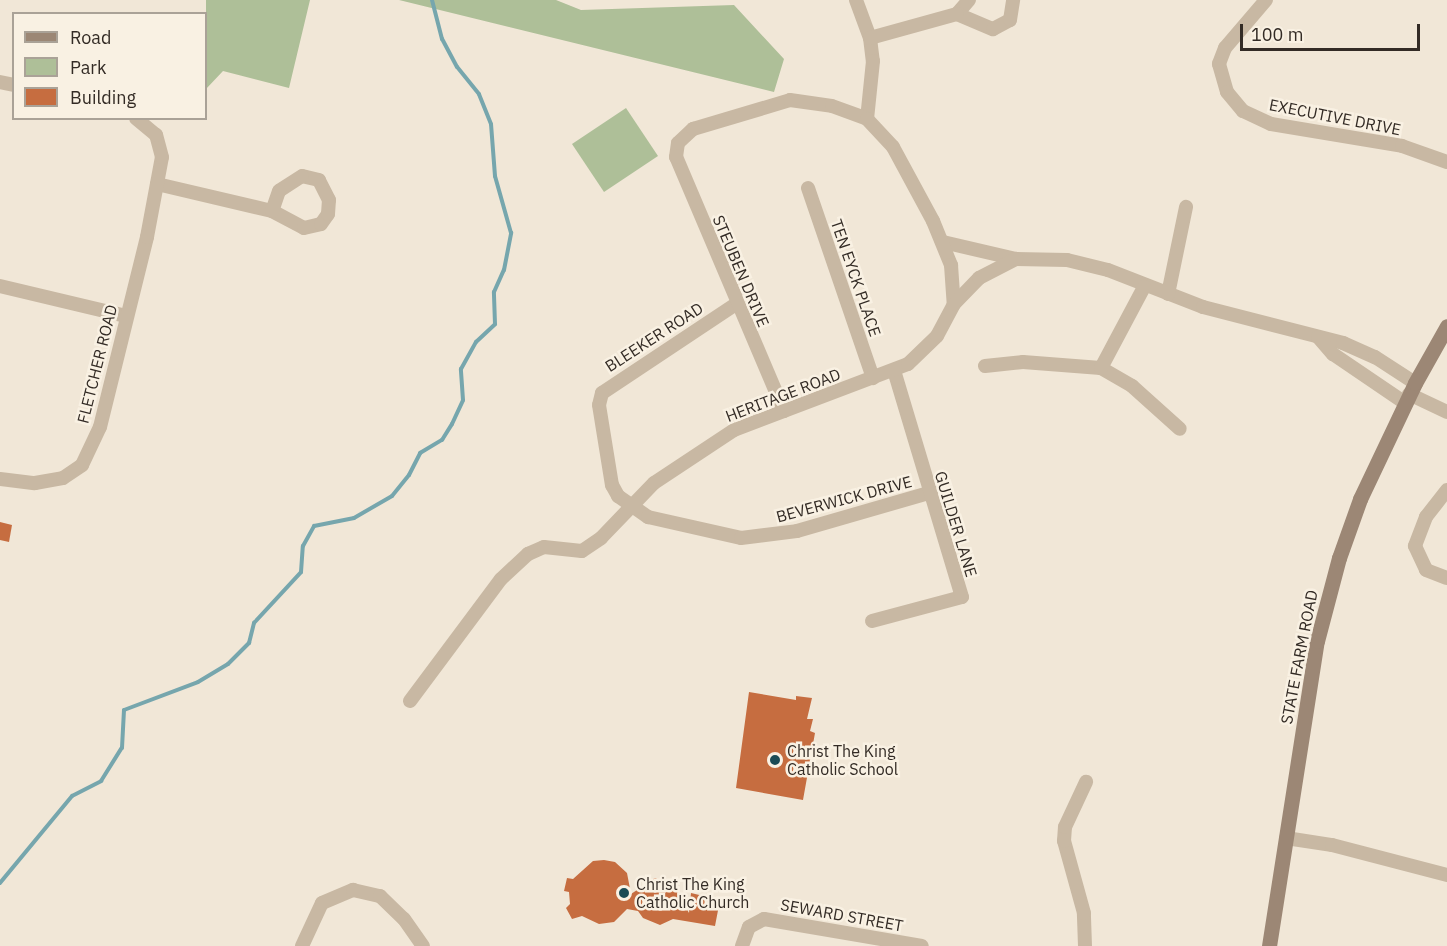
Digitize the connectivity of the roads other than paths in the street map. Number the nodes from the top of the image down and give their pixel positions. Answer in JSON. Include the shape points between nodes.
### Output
{"nodes":[{"id":1,"x":856,"y":0,"type":"edge"},
{"id":2,"x":969,"y":0,"type":"edge"},
{"id":3,"x":1013,"y":0,"type":"edge"},
{"id":4,"x":1266,"y":0,"type":"edge"},
{"id":5,"x":957,"y":14,"type":"junction"},
{"id":6,"x":870,"y":38,"type":"junction"},
{"id":7,"x":867,"y":119,"type":"junction"},
{"id":8,"x":139,"y":120,"type":"edge"},
{"id":9,"x":1447,"y":162,"type":"edge"},
{"id":10,"x":157,"y":184,"type":"junction"},
{"id":11,"x":808,"y":188,"type":"dead end"},
{"id":12,"x":1186,"y":207,"type":"dead end"},
{"id":13,"x":272,"y":211,"type":"dead end"},
{"id":14,"x":943,"y":242,"type":"junction"},
{"id":15,"x":1016,"y":259,"type":"junction"},
{"id":16,"x":0,"y":286,"type":"edge"},
{"id":17,"x":1144,"y":287,"type":"junction"},
{"id":18,"x":1168,"y":294,"type":"junction"},
{"id":19,"x":736,"y":303,"type":"junction"},
{"id":20,"x":954,"y":304,"type":"junction"},
{"id":21,"x":126,"y":316,"type":"junction"},
{"id":22,"x":1447,"y":326,"type":"edge"},
{"id":23,"x":1318,"y":337,"type":"junction"},
{"id":24,"x":985,"y":366,"type":"dead end"},
{"id":25,"x":1101,"y":368,"type":"junction"},
{"id":26,"x":894,"y":371,"type":"junction"},
{"id":27,"x":873,"y":378,"type":"junction"},
{"id":28,"x":1410,"y":393,"type":"junction"},
{"id":29,"x":784,"y":411,"type":"junction"},
{"id":30,"x":1447,"y":412,"type":"edge"},
{"id":31,"x":1180,"y":429,"type":"dead end"},
{"id":32,"x":0,"y":479,"type":"edge"},
{"id":33,"x":1447,"y":490,"type":"edge"},
{"id":34,"x":929,"y":493,"type":"junction"},
{"id":35,"x":629,"y":505,"type":"junction"},
{"id":36,"x":1447,"y":578,"type":"edge"},
{"id":37,"x":872,"y":621,"type":"dead end"},
{"id":38,"x":410,"y":701,"type":"dead end"},
{"id":39,"x":1086,"y":782,"type":"dead end"},
{"id":40,"x":1286,"y":838,"type":"junction"},
{"id":41,"x":1447,"y":875,"type":"edge"},
{"id":42,"x":302,"y":946,"type":"edge"},
{"id":43,"x":423,"y":946,"type":"edge"},
{"id":44,"x":742,"y":946,"type":"edge"},
{"id":45,"x":917,"y":946,"type":"edge"},
{"id":46,"x":1085,"y":946,"type":"edge"},
{"id":47,"x":1269,"y":946,"type":"edge"}],
"edges":[{"from":1,"to":6,"type":"street"},
{"from":2,"to":5,"type":"street"},
{"from":3,"to":5,"type":"street","via":[[1013,13],[1000,28],[993,29]]},
{"from":4,"to":9,"type":"street","name":"EXECUTIVE DRIVE","via":[[1225,48],[1219,64],[1227,92],[1243,111],[1270,124],[1402,146]]},
{"from":5,"to":6,"type":"street"},
{"from":6,"to":7,"type":"street","via":[[873,82]]},
{"from":7,"to":14,"type":"street","via":[[893,147]]},
{"from":7,"to":19,"type":"street","name":"STEUBEN DRIVE","via":[[832,106],[783,101],[693,129],[678,143],[675,157]]},
{"from":8,"to":10,"type":"street","name":"FLETCHER ROAD","via":[[151,128],[162,148]]},
{"from":10,"to":13,"type":"street"},
{"from":10,"to":21,"type":"street","name":"FLETCHER ROAD"},
{"from":11,"to":27,"type":"street","name":"TEN EYCK PLACE"},
{"from":12,"to":18,"type":"street"},
{"from":14,"to":15,"type":"street","name":"HERITAGE ROAD"},
{"from":14,"to":20,"type":"street","via":[[951,266]]},
{"from":15,"to":17,"type":"street","name":"HERITAGE ROAD","via":[[1067,260],[1108,270]]},
{"from":15,"to":20,"type":"street","name":"HERITAGE ROAD","via":[[979,278]]},
{"from":16,"to":21,"type":"street"},
{"from":17,"to":18,"type":"street","name":"HERITAGE ROAD"},
{"from":17,"to":25,"type":"street"},
{"from":18,"to":23,"type":"street","name":"HERITAGE ROAD"},
{"from":19,"to":29,"type":"street","name":"STEUBEN DRIVE"},
{"from":19,"to":35,"type":"street","name":"BLEEKER ROAD","via":[[602,393],[599,405],[612,485]]},
{"from":20,"to":26,"type":"street","name":"HERITAGE ROAD","via":[[937,336],[919,356]]},
{"from":21,"to":32,"type":"street","name":"FLETCHER ROAD","via":[[99,427],[82,465],[49,482]]},
{"from":22,"to":28,"type":"main road","name":"STATE FARM ROAD"},
{"from":23,"to":28,"type":"street","name":"HERITAGE ROAD","via":[[1333,354]]},
{"from":23,"to":28,"type":"street","name":"HERITAGE ROAD","via":[[1375,357]]},
{"from":24,"to":25,"type":"street","via":[[1023,362]]},
{"from":25,"to":31,"type":"street","via":[[1132,386]]},
{"from":26,"to":27,"type":"street","name":"HERITAGE ROAD"},
{"from":26,"to":34,"type":"street","name":"GUILDER LANE"},
{"from":27,"to":29,"type":"street","name":"HERITAGE ROAD"},
{"from":28,"to":30,"type":"street"},
{"from":28,"to":40,"type":"main road","name":"STATE FARM ROAD","via":[[1360,499],[1322,618]]},
{"from":29,"to":35,"type":"street","name":"HERITAGE ROAD","via":[[734,430]]},
{"from":33,"to":36,"type":"street","via":[[1426,517],[1415,546],[1419,563],[1432,574]]},
{"from":34,"to":35,"type":"street","name":"BEVERWICK DRIVE","via":[[760,537],[741,538],[648,517]]},
{"from":34,"to":37,"type":"street","name":"GUILDER LANE","via":[[962,597]]},
{"from":35,"to":38,"type":"street","name":"HERITAGE ROAD","via":[[592,546],[571,552],[536,549],[514,566]]},
{"from":39,"to":46,"type":"street","via":[[1065,827],[1064,841],[1084,913]]},
{"from":40,"to":41,"type":"street","via":[[1332,845]]},
{"from":40,"to":47,"type":"main road","name":"STATE FARM ROAD"},
{"from":42,"to":43,"type":"street","via":[[322,903],[353,890],[380,896],[404,919]]},
{"from":44,"to":45,"type":"street","name":"SEWARD STREET","via":[[756,921],[774,919]]}]}
